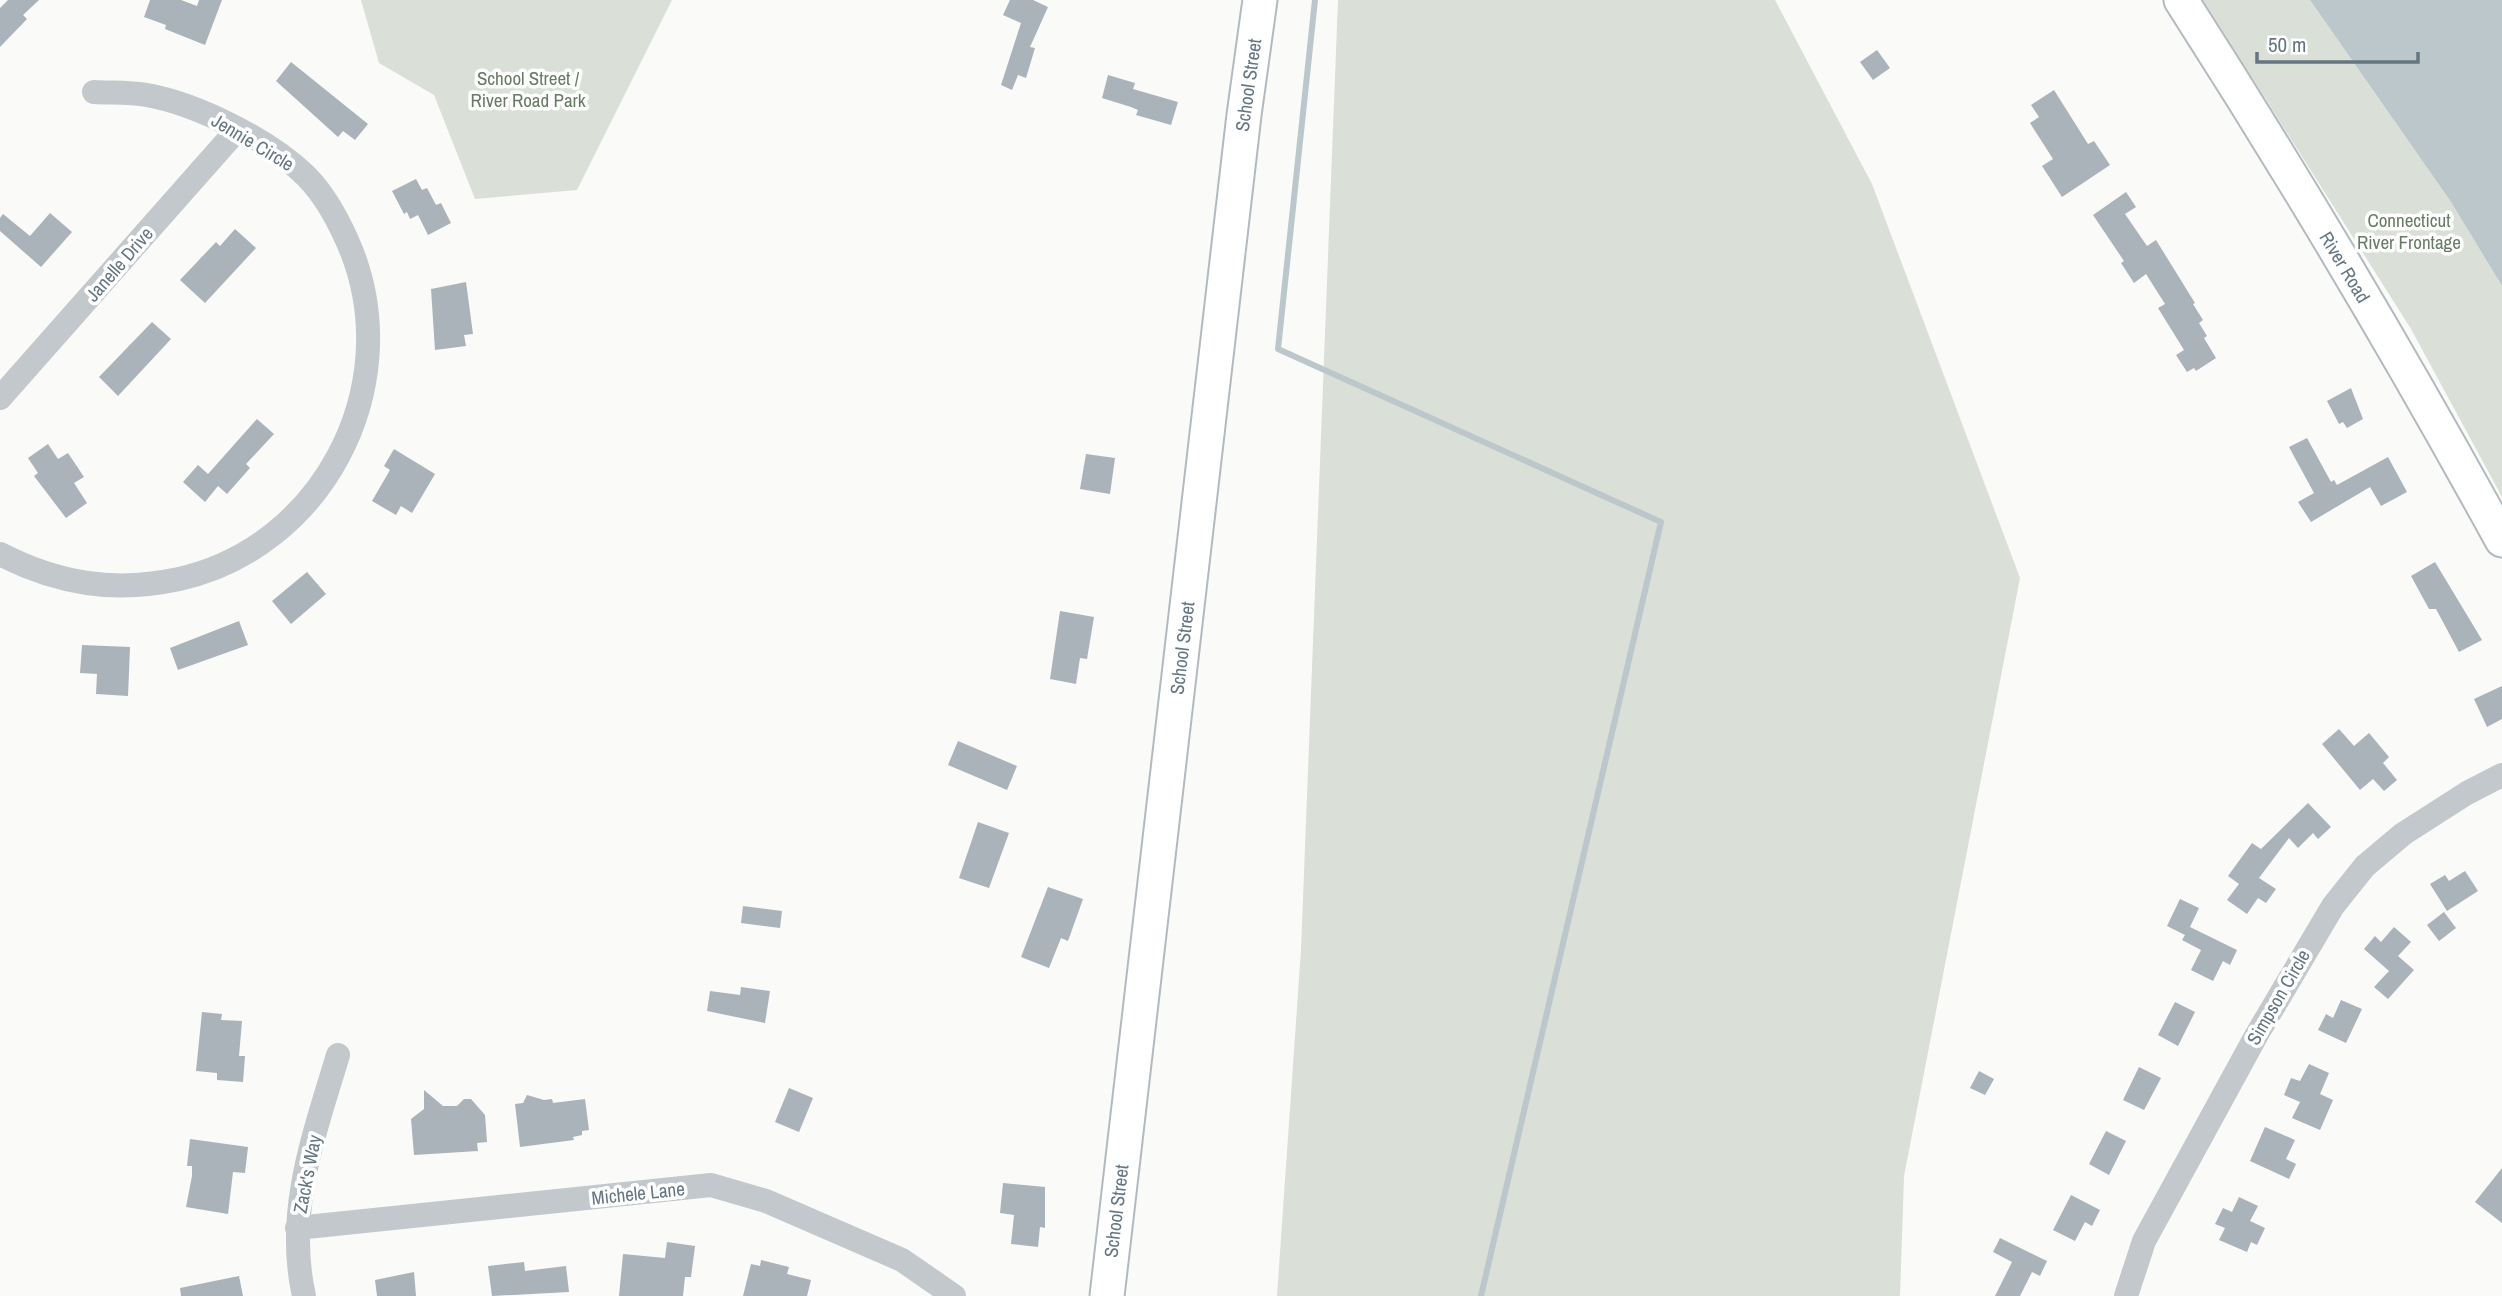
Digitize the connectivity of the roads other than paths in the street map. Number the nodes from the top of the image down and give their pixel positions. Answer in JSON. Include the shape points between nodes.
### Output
{"nodes":[{"id":1,"x":1260,"y":0,"type":"edge"},
{"id":2,"x":2181,"y":0,"type":"edge"},
{"id":3,"x":94,"y":92,"type":"dead end"},
{"id":4,"x":237,"y":130,"type":"junction"},
{"id":5,"x":0,"y":398,"type":"edge"},
{"id":6,"x":2502,"y":540,"type":"edge"},
{"id":7,"x":0,"y":554,"type":"edge"},
{"id":8,"x":2502,"y":775,"type":"edge"},
{"id":9,"x":338,"y":1055,"type":"dead end"},
{"id":10,"x":297,"y":1228,"type":"junction"},
{"id":11,"x":2122,"y":1292,"type":"edge"},
{"id":12,"x":304,"y":1296,"type":"edge"},
{"id":13,"x":954,"y":1296,"type":"edge"},
{"id":14,"x":1107,"y":1296,"type":"edge"}],
"edges":[{"from":1,"to":14,"type":"street","name":"School Street"},
{"from":2,"to":6,"type":"street","name":"River Road","via":[[2427,404]]},
{"from":3,"to":4,"type":"street","name":"Jennie Circle","via":[[158,98],[193,108]]},
{"from":4,"to":5,"type":"street","name":"Janelle Drive"},
{"from":4,"to":7,"type":"street","name":"Jennie Circle","via":[[306,176],[334,212],[358,268],[368,355],[357,415],[339,460],[312,498],[278,531],[242,557],[194,575],[135,586],[89,584],[44,574]]},
{"from":8,"to":11,"type":"street","name":"Simpson Circle","via":[[2403,834],[2343,892],[2256,1036],[2144,1241]]},
{"from":9,"to":10,"type":"street","name":"Zack's Way","via":[[305,1166]]},
{"from":10,"to":12,"type":"street","name":"Zack's Way"},
{"from":10,"to":13,"type":"street","name":"Michele Lane","via":[[711,1185],[766,1201],[902,1260]]}]}
